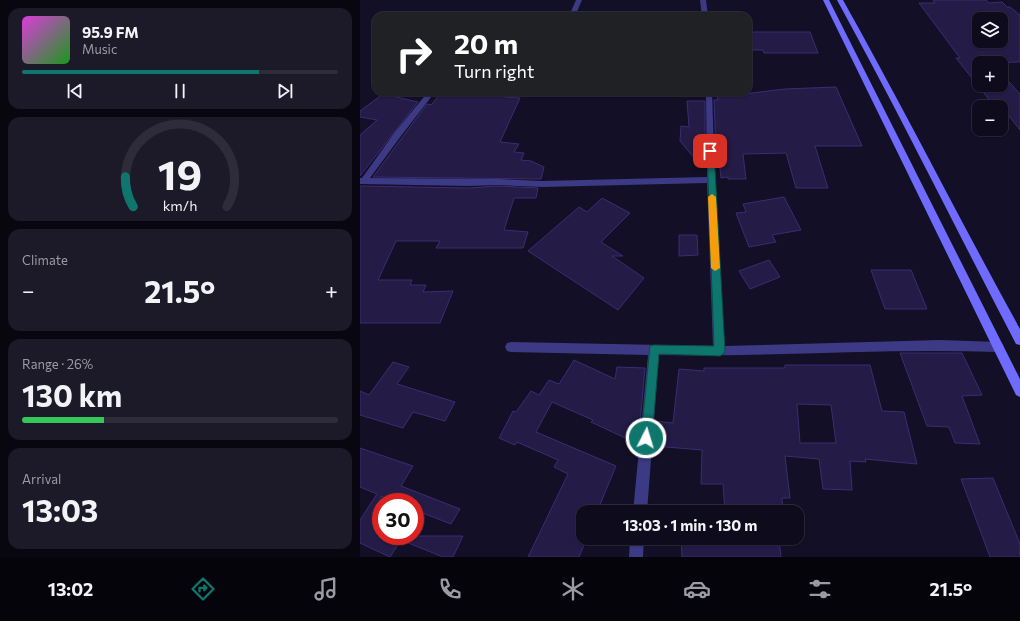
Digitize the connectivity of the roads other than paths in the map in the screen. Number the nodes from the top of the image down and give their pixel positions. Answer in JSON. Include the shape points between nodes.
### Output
{"nodes":[{"id":1,"x":579,"y":0,"type":"edge"},
{"id":2,"x":703,"y":0,"type":"edge"},
{"id":3,"x":826,"y":0,"type":"edge"},
{"id":4,"x":840,"y":0,"type":"edge"},
{"id":5,"x":574,"y":12,"type":"edge"},
{"id":6,"x":704,"y":12,"type":"edge"},
{"id":7,"x":429,"y":96,"type":"edge"},
{"id":8,"x":709,"y":96,"type":"edge"},
{"id":9,"x":711,"y":180,"type":"junction"},
{"id":10,"x":362,"y":181,"type":"edge"},
{"id":11,"x":1020,"y":340,"type":"edge"},
{"id":12,"x":511,"y":347,"type":"dead end"},
{"id":13,"x":998,"y":347,"type":"junction"},
{"id":14,"x":654,"y":350,"type":"junction"},
{"id":15,"x":720,"y":351,"type":"junction"},
{"id":16,"x":1020,"y":391,"type":"edge"},
{"id":17,"x":641,"y":505,"type":"edge"},
{"id":18,"x":637,"y":545,"type":"edge"},
{"id":19,"x":636,"y":557,"type":"edge"}],
"edges":[{"from":1,"to":5,"type":"street"},
{"from":2,"to":6,"type":"street"},
{"from":3,"to":13,"type":"main road"},
{"from":4,"to":11,"type":"main road"},
{"from":7,"to":10,"type":"street"},
{"from":8,"to":9,"type":"street"},
{"from":9,"to":10,"type":"street","via":[[542,184]]},
{"from":9,"to":15,"type":"street"},
{"from":12,"to":14,"type":"street"},
{"from":13,"to":15,"type":"street","via":[[940,345]]},
{"from":13,"to":16,"type":"main road"},
{"from":14,"to":15,"type":"street"},
{"from":14,"to":17,"type":"street"},
{"from":18,"to":19,"type":"street"}]}
